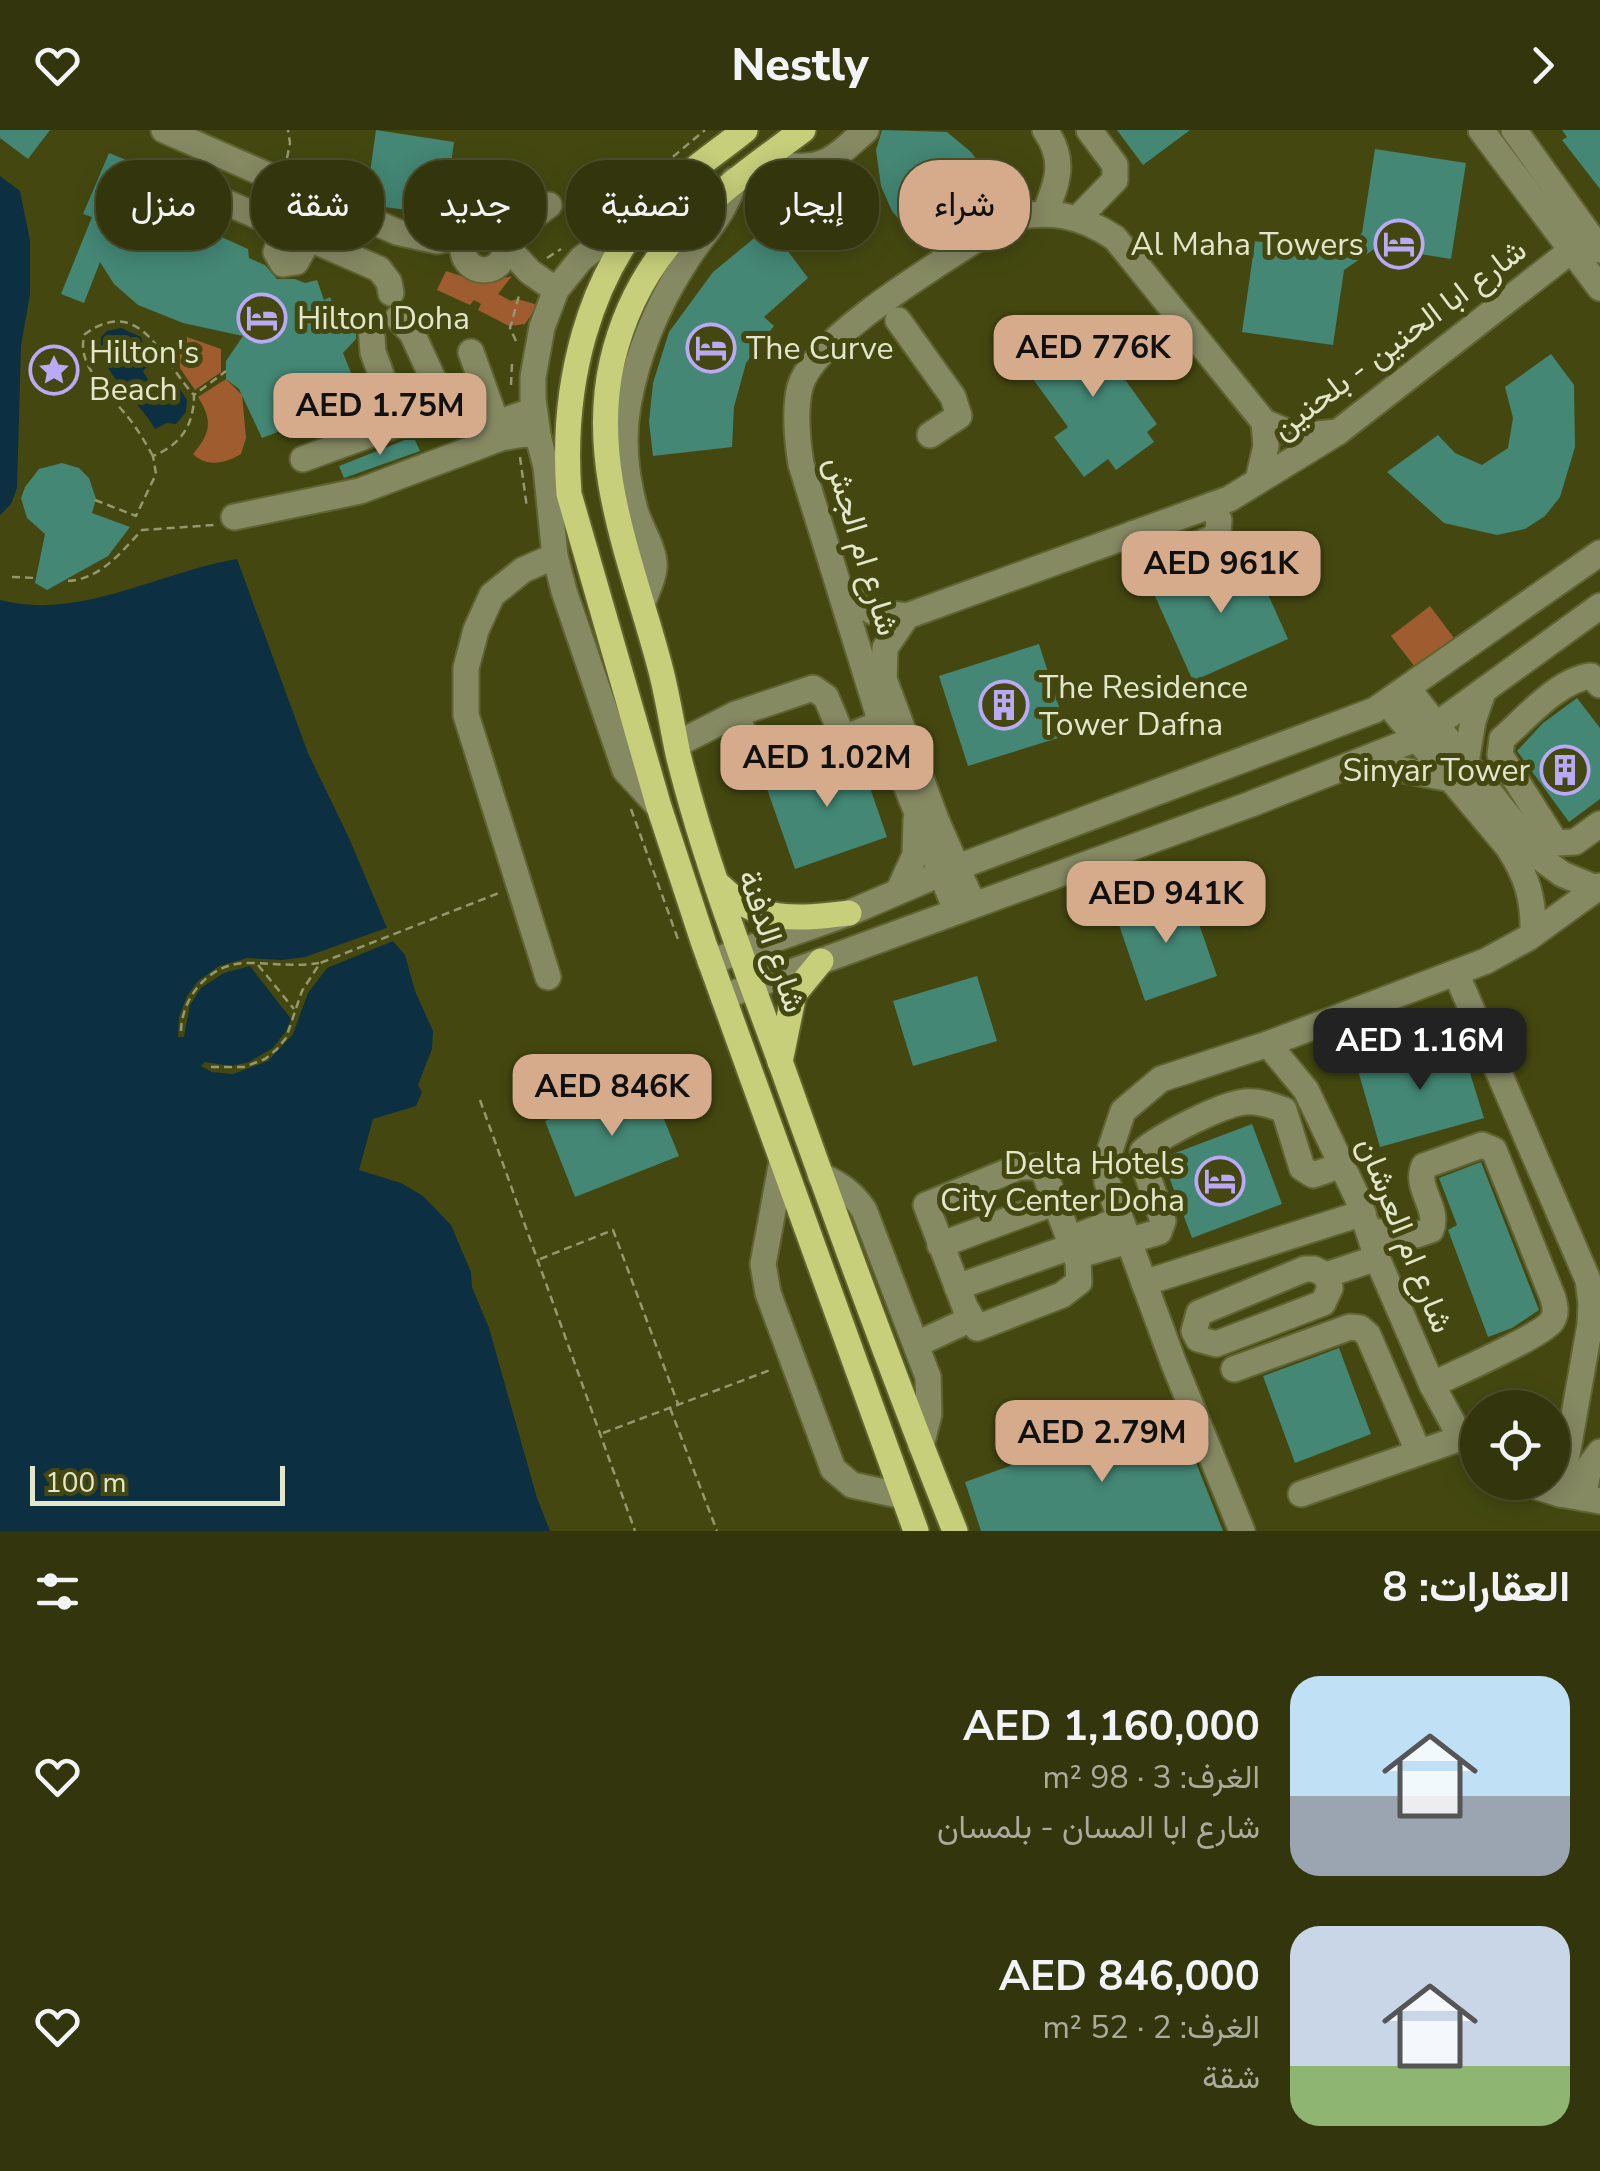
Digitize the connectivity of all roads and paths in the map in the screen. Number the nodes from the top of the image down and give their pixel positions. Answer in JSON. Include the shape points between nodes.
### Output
{"nodes":[{"id":1,"x":164,"y":130,"type":"edge"},
{"id":2,"x":288,"y":130,"type":"edge"},
{"id":3,"x":704,"y":130,"type":"edge"},
{"id":4,"x":745,"y":130,"type":"edge"},
{"id":5,"x":802,"y":130,"type":"edge"},
{"id":6,"x":866,"y":130,"type":"edge"},
{"id":7,"x":1045,"y":130,"type":"edge"},
{"id":8,"x":1089,"y":130,"type":"edge"},
{"id":9,"x":1482,"y":130,"type":"edge"},
{"id":10,"x":1514,"y":130,"type":"edge"},
{"id":11,"x":764,"y":159,"type":"junction"},
{"id":12,"x":286,"y":160,"type":"edge"},
{"id":13,"x":669,"y":160,"type":"edge"},
{"id":14,"x":708,"y":160,"type":"edge"},
{"id":15,"x":251,"y":168,"type":"edge"},
{"id":16,"x":231,"y":204,"type":"edge"},
{"id":17,"x":1046,"y":213,"type":"junction"},
{"id":18,"x":1078,"y":218,"type":"junction"},
{"id":19,"x":1587,"y":245,"type":"edge"},
{"id":20,"x":496,"y":250,"type":"edge"},
{"id":21,"x":593,"y":250,"type":"edge"},
{"id":22,"x":620,"y":250,"type":"edge"},
{"id":23,"x":1600,"y":288,"type":"edge"},
{"id":24,"x":556,"y":290,"type":"junction"},
{"id":25,"x":897,"y":294,"type":"junction"},
{"id":26,"x":861,"y":318,"type":"junction"},
{"id":27,"x":898,"y":320,"type":"junction"},
{"id":28,"x":371,"y":325,"type":"dead end"},
{"id":29,"x":467,"y":353,"type":"dead end"},
{"id":30,"x":226,"y":371,"type":"dead end"},
{"id":31,"x":194,"y":396,"type":"junction"},
{"id":32,"x":533,"y":399,"type":"junction"},
{"id":33,"x":450,"y":416,"type":"junction"},
{"id":34,"x":1264,"y":422,"type":"junction"},
{"id":35,"x":399,"y":424,"type":"junction"},
{"id":36,"x":496,"y":428,"type":"junction"},
{"id":37,"x":1338,"y":432,"type":"junction"},
{"id":38,"x":930,"y":435,"type":"dead end"},
{"id":39,"x":538,"y":436,"type":"junction"},
{"id":40,"x":153,"y":456,"type":"junction"},
{"id":41,"x":303,"y":459,"type":"dead end"},
{"id":42,"x":546,"y":467,"type":"junction"},
{"id":43,"x":1258,"y":480,"type":"junction"},
{"id":44,"x":95,"y":500,"type":"dead end"},
{"id":45,"x":572,"y":505,"type":"junction"},
{"id":46,"x":234,"y":517,"type":"joint"},
{"id":47,"x":1600,"y":553,"type":"edge"},
{"id":48,"x":555,"y":556,"type":"junction"},
{"id":49,"x":12,"y":577,"type":"dead end"},
{"id":50,"x":36,"y":578,"type":"dead end"},
{"id":51,"x":68,"y":581,"type":"dead end"},
{"id":52,"x":843,"y":593,"type":"junction"},
{"id":53,"x":1600,"y":606,"type":"edge"},
{"id":54,"x":908,"y":616,"type":"junction"},
{"id":55,"x":1600,"y":685,"type":"edge"},
{"id":56,"x":1482,"y":695,"type":"junction"},
{"id":57,"x":1397,"y":696,"type":"junction"},
{"id":58,"x":736,"y":714,"type":"junction"},
{"id":59,"x":881,"y":723,"type":"junction"},
{"id":60,"x":1427,"y":732,"type":"junction"},
{"id":61,"x":843,"y":738,"type":"junction"},
{"id":62,"x":676,"y":744,"type":"junction"},
{"id":63,"x":1360,"y":762,"type":"junction"},
{"id":64,"x":1458,"y":771,"type":"junction"},
{"id":65,"x":659,"y":807,"type":"junction"},
{"id":66,"x":926,"y":816,"type":"junction"},
{"id":67,"x":1600,"y":824,"type":"edge"},
{"id":68,"x":1012,"y":848,"type":"junction"},
{"id":69,"x":951,"y":869,"type":"junction"},
{"id":70,"x":716,"y":881,"type":"junction"},
{"id":71,"x":520,"y":885,"type":"junction"},
{"id":72,"x":1598,"y":887,"type":"edge"},
{"id":73,"x":899,"y":890,"type":"junction"},
{"id":74,"x":964,"y":907,"type":"junction"},
{"id":75,"x":850,"y":912,"type":"junction"},
{"id":76,"x":1533,"y":934,"type":"junction"},
{"id":77,"x":740,"y":951,"type":"junction"},
{"id":78,"x":821,"y":960,"type":"junction"},
{"id":79,"x":710,"y":962,"type":"junction"},
{"id":80,"x":320,"y":963,"type":"junction"},
{"id":81,"x":257,"y":964,"type":"junction"},
{"id":82,"x":1456,"y":973,"type":"junction"},
{"id":83,"x":548,"y":977,"type":"dead end"},
{"id":84,"x":752,"y":985,"type":"junction"},
{"id":85,"x":724,"y":997,"type":"junction"},
{"id":86,"x":296,"y":1011,"type":"junction"},
{"id":87,"x":181,"y":1030,"type":"dead end"},
{"id":88,"x":1268,"y":1044,"type":"junction"},
{"id":89,"x":780,"y":1062,"type":"junction"},
{"id":90,"x":211,"y":1066,"type":"dead end"},
{"id":91,"x":480,"y":1100,"type":"dead end"},
{"id":92,"x":782,"y":1161,"type":"junction"},
{"id":93,"x":1342,"y":1165,"type":"junction"},
{"id":94,"x":820,"y":1175,"type":"junction"},
{"id":95,"x":1056,"y":1202,"type":"junction"},
{"id":96,"x":1366,"y":1222,"type":"junction"},
{"id":97,"x":1123,"y":1229,"type":"junction"},
{"id":98,"x":940,"y":1245,"type":"junction"},
{"id":99,"x":1073,"y":1247,"type":"junction"},
{"id":100,"x":1377,"y":1258,"type":"junction"},
{"id":101,"x":538,"y":1260,"type":"junction"},
{"id":102,"x":1326,"y":1275,"type":"junction"},
{"id":103,"x":1144,"y":1283,"type":"junction"},
{"id":104,"x":964,"y":1304,"type":"junction"},
{"id":105,"x":914,"y":1336,"type":"junction"},
{"id":106,"x":1417,"y":1352,"type":"junction"},
{"id":107,"x":793,"y":1362,"type":"junction"},
{"id":108,"x":1380,"y":1364,"type":"junction"},
{"id":109,"x":1234,"y":1368,"type":"dead end"},
{"id":110,"x":1432,"y":1385,"type":"junction"},
{"id":111,"x":678,"y":1404,"type":"junction"},
{"id":112,"x":670,"y":1407,"type":"junction"},
{"id":113,"x":1460,"y":1430,"type":"edge"},
{"id":114,"x":601,"y":1434,"type":"junction"},
{"id":115,"x":921,"y":1446,"type":"junction"},
{"id":116,"x":1460,"y":1447,"type":"edge"},
{"id":117,"x":1418,"y":1451,"type":"junction"},
{"id":118,"x":1600,"y":1452,"type":"edge"},
{"id":119,"x":1301,"y":1494,"type":"dead end"},
{"id":120,"x":903,"y":1496,"type":"junction"},
{"id":121,"x":1581,"y":1498,"type":"edge"},
{"id":122,"x":635,"y":1531,"type":"edge"},
{"id":123,"x":718,"y":1531,"type":"edge"},
{"id":124,"x":916,"y":1531,"type":"edge"},
{"id":125,"x":955,"y":1531,"type":"edge"},
{"id":126,"x":1242,"y":1531,"type":"edge"}],
"edges":[{"from":1,"to":15,"type":"street"},
{"from":2,"to":12,"type":"path"},
{"from":3,"to":13,"type":"path"},
{"from":4,"to":14,"type":"main road","name":"شارع الدفنة"},
{"from":5,"to":11,"type":"main road","name":"شارع الدفنة"},
{"from":6,"to":11,"type":"street","via":[[826,164]]},
{"from":7,"to":17,"type":"street","via":[[1061,168]]},
{"from":8,"to":18,"type":"street","via":[[1114,165],[1116,180]]},
{"from":9,"to":19,"type":"street"},
{"from":10,"to":19,"type":"street"},
{"from":11,"to":62,"type":"main road","name":"شارع الدفنة","via":[[689,218],[660,254],[626,316],[612,361],[607,465]]},
{"from":16,"to":33,"type":"street","via":[[379,269]]},
{"from":17,"to":18,"type":"street","name":"شارع ام الجش"},
{"from":17,"to":25,"type":"street","name":"شارع ام الجش","via":[[1009,218]]},
{"from":18,"to":34,"type":"street","name":"شارع ام الجش","via":[[1115,238]]},
{"from":19,"to":23,"type":"street"},
{"from":19,"to":37,"type":"street","name":"شارع ابا الحنين - بلحنين"},
{"from":20,"to":24,"type":"street"},
{"from":21,"to":24,"type":"street","name":"شارع الدفنة"},
{"from":22,"to":45,"type":"main road","name":"شارع الدفنة","via":[[600,286],[571,399],[566,456]]},
{"from":24,"to":32,"type":"street","name":"شارع الدفنة","via":[[542,327]]},
{"from":25,"to":26,"type":"street","name":"شارع ام الجش"},
{"from":25,"to":27,"type":"street"},
{"from":26,"to":27,"type":"street","via":[[879,324]]},
{"from":26,"to":52,"type":"street","name":"شارع ام الجش","via":[[815,357],[798,408],[801,464]]},
{"from":27,"to":38,"type":"street","via":[[953,397],[959,416]]},
{"from":28,"to":35,"type":"street","via":[[373,352]]},
{"from":29,"to":36,"type":"street"},
{"from":30,"to":31,"type":"path"},
{"from":31,"to":40,"type":"path","via":[[186,433]]},
{"from":31,"to":40,"type":"path","via":[[167,354],[134,324],[115,320],[85,334],[83,349],[100,386]]},
{"from":32,"to":36,"type":"street","via":[[522,415]]},
{"from":32,"to":39,"type":"street","name":"شارع الدفنة"},
{"from":33,"to":35,"type":"street"},
{"from":33,"to":36,"type":"street"},
{"from":34,"to":37,"type":"street","via":[[1297,436]]},
{"from":34,"to":43,"type":"street"},
{"from":35,"to":41,"type":"street"},
{"from":36,"to":39,"type":"street"},
{"from":36,"to":46,"type":"street","via":[[349,494]]},
{"from":37,"to":43,"type":"street","name":"شارع ابا الحنين - بلحنين"},
{"from":39,"to":42,"type":"street","name":"شارع الدفنة"},
{"from":40,"to":44,"type":"path","via":[[156,474],[136,516]]},
{"from":42,"to":45,"type":"main road"},
{"from":42,"to":48,"type":"street","name":"شارع الدفنة"},
{"from":43,"to":54,"type":"street","name":"شارع ابا الحنين - بلحنين","via":[[1229,500]]},
{"from":45,"to":65,"type":"main road","name":"شارع الدفنة"},
{"from":46,"to":51,"type":"path","via":[[218,525],[142,530],[100,572]]},
{"from":47,"to":57,"type":"street"},
{"from":48,"to":65,"type":"street","name":"شارع الدفنة","via":[[617,753]]},
{"from":48,"to":71,"type":"street","via":[[492,595],[466,668],[466,715]]},
{"from":49,"to":50,"type":"path"},
{"from":52,"to":54,"type":"street","via":[[872,612]]},
{"from":52,"to":59,"type":"street","name":"شارع ام الجش"},
{"from":53,"to":56,"type":"street"},
{"from":54,"to":66,"type":"street","via":[[885,648],[882,668]]},
{"from":55,"to":67,"type":"street","via":[[1590,676],[1577,679],[1550,697],[1502,739],[1500,755],[1556,842],[1575,842]]},
{"from":56,"to":60,"type":"street"},
{"from":56,"to":64,"type":"street"},
{"from":57,"to":60,"type":"street"},
{"from":57,"to":68,"type":"street","via":[[1356,718]]},
{"from":58,"to":61,"type":"street","via":[[813,688],[826,697]]},
{"from":58,"to":61,"type":"street","via":[[761,770]]},
{"from":58,"to":62,"type":"street"},
{"from":59,"to":61,"type":"street"},
{"from":59,"to":66,"type":"street","name":"شارع ام الجش"},
{"from":60,"to":63,"type":"street"},
{"from":60,"to":64,"type":"street"},
{"from":62,"to":70,"type":"main road","name":"شارع الدفنة"},
{"from":63,"to":64,"type":"street"},
{"from":63,"to":74,"type":"street"},
{"from":64,"to":72,"type":"street","via":[[1543,860]]},
{"from":64,"to":76,"type":"street","via":[[1524,871]]},
{"from":65,"to":79,"type":"main road","name":"شارع الدفنة"},
{"from":66,"to":68,"type":"street","via":[[972,843]]},
{"from":66,"to":69,"type":"street"},
{"from":66,"to":73,"type":"street"},
{"from":68,"to":69,"type":"street"},
{"from":69,"to":73,"type":"street"},
{"from":69,"to":74,"type":"street"},
{"from":70,"to":75,"type":"main road","via":[[757,912]]},
{"from":70,"to":77,"type":"main road","name":"شارع الدفنة"},
{"from":71,"to":80,"type":"path"},
{"from":71,"to":83,"type":"street"},
{"from":72,"to":76,"type":"street"},
{"from":73,"to":75,"type":"street"},
{"from":74,"to":78,"type":"street"},
{"from":75,"to":77,"type":"street"},
{"from":76,"to":82,"type":"street"},
{"from":77,"to":79,"type":"street"},
{"from":77,"to":84,"type":"main road","name":"شارع الدفنة"},
{"from":78,"to":84,"type":"street"},
{"from":78,"to":89,"type":"main road","via":[[794,994]]},
{"from":79,"to":85,"type":"main road","name":"شارع الدفنة"},
{"from":80,"to":81,"type":"path"},
{"from":80,"to":86,"type":"path"},
{"from":81,"to":86,"type":"path"},
{"from":81,"to":87,"type":"path","via":[[230,965],[202,980],[187,1002]]},
{"from":82,"to":88,"type":"street"},
{"from":82,"to":121,"type":"street","via":[[1588,1280]]},
{"from":84,"to":85,"type":"street"},
{"from":84,"to":89,"type":"main road","name":"شارع الدفنة"},
{"from":85,"to":92,"type":"main road","name":"شارع الدفنة"},
{"from":86,"to":90,"type":"path","via":[[286,1038],[265,1059],[234,1069]]},
{"from":88,"to":93,"type":"street","name":"شارع ام العرشان","via":[[1306,1090]]},
{"from":88,"to":97,"type":"street","via":[[1161,1079],[1123,1111],[1106,1162]]},
{"from":89,"to":94,"type":"main road","name":"شارع الدفنة"},
{"from":91,"to":101,"type":"path"},
{"from":92,"to":107,"type":"street","via":[[764,1274]]},
{"from":92,"to":120,"type":"main road","name":"شارع الدفنة"},
{"from":93,"to":96,"type":"street","name":"شارع ام العرشان"},
{"from":93,"to":97,"type":"street","via":[[1313,1175],[1302,1168],[1284,1110],[1240,1102],[1143,1151],[1163,1222],[1159,1232]]},
{"from":94,"to":105,"type":"street","via":[[856,1196]]},
{"from":94,"to":115,"type":"main road","name":"شارع الدفنة"},
{"from":95,"to":98,"type":"street"},
{"from":95,"to":98,"type":"street","via":[[1038,1166],[1019,1168],[926,1205]]},
{"from":95,"to":99,"type":"street"},
{"from":96,"to":100,"type":"street","name":"شارع ام العرشان"},
{"from":96,"to":103,"type":"street"},
{"from":96,"to":110,"type":"street","via":[[1416,1234],[1430,1230],[1433,1215],[1420,1178],[1424,1166],[1482,1144],[1494,1150],[1556,1309],[1537,1332]]},
{"from":97,"to":99,"type":"street"},
{"from":97,"to":103,"type":"street"},
{"from":98,"to":104,"type":"street"},
{"from":99,"to":104,"type":"street"},
{"from":99,"to":104,"type":"street","via":[[1080,1274],[1073,1289],[979,1328]]},
{"from":100,"to":102,"type":"street"},
{"from":100,"to":106,"type":"street","name":"شارع ام العرشان"},
{"from":101,"to":111,"type":"path","via":[[613,1230]]},
{"from":101,"to":114,"type":"path"},
{"from":102,"to":102,"type":"street","via":[[1305,1269],[1199,1313],[1194,1331],[1216,1344],[1315,1307],[1328,1296]]},
{"from":103,"to":126,"type":"street"},
{"from":104,"to":105,"type":"street"},
{"from":105,"to":115,"type":"street","via":[[931,1398]]},
{"from":106,"to":108,"type":"street"},
{"from":106,"to":110,"type":"street","name":"شارع ام العرشان"},
{"from":107,"to":111,"type":"path"},
{"from":107,"to":120,"type":"street","via":[[838,1476]]},
{"from":108,"to":109,"type":"street","via":[[1368,1335],[1350,1327]]},
{"from":108,"to":117,"type":"street"},
{"from":110,"to":113,"type":"street","name":"شارع ام العرشان"},
{"from":111,"to":112,"type":"path"},
{"from":112,"to":114,"type":"path"},
{"from":112,"to":123,"type":"path"},
{"from":114,"to":122,"type":"path"},
{"from":115,"to":125,"type":"main road","name":"شارع الدفنة"},
{"from":116,"to":117,"type":"street"},
{"from":117,"to":119,"type":"street"},
{"from":118,"to":121,"type":"street","via":[[1588,1467]]},
{"from":120,"to":124,"type":"main road","name":"شارع الدفنة"}]}
